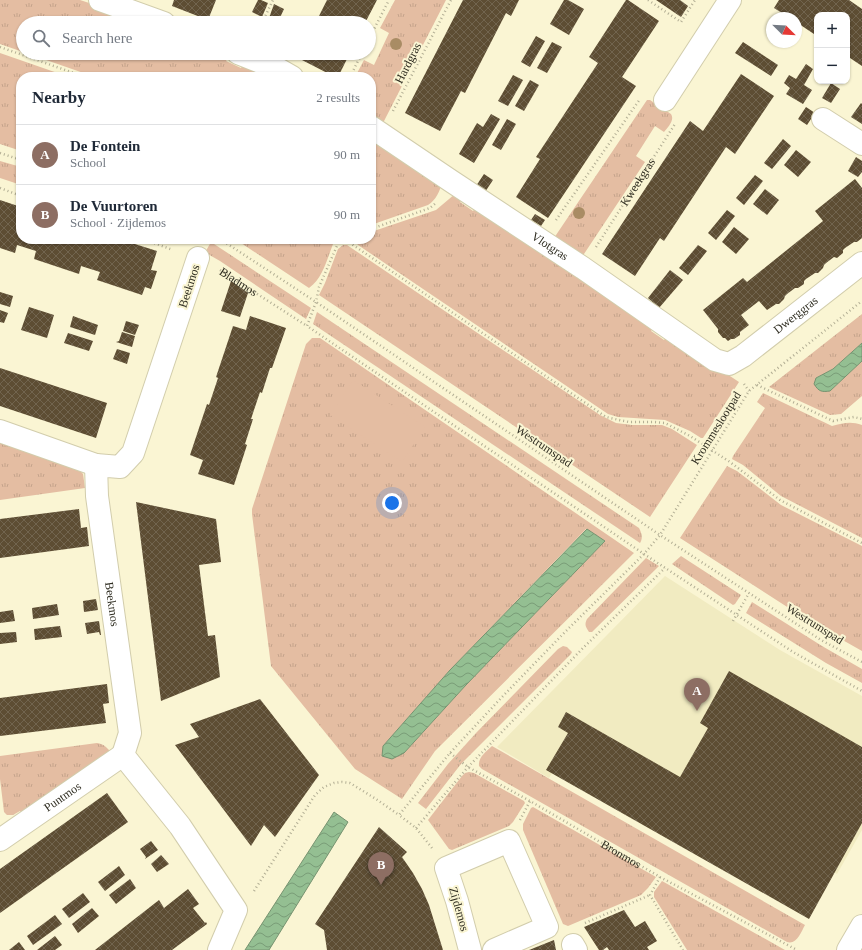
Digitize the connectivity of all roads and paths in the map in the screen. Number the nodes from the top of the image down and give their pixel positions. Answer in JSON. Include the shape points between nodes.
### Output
{"nodes":[{"id":1,"x":100,"y":0,"type":"edge"},
{"id":2,"x":273,"y":0,"type":"edge"},
{"id":3,"x":389,"y":0,"type":"edge"},
{"id":4,"x":451,"y":0,"type":"edge"},
{"id":5,"x":648,"y":0,"type":"edge"},
{"id":6,"x":695,"y":0,"type":"edge"},
{"id":7,"x":730,"y":0,"type":"edge"},
{"id":8,"x":145,"y":16,"type":"edge"},
{"id":9,"x":265,"y":16,"type":"edge"},
{"id":10,"x":376,"y":26,"type":"edge"},
{"id":11,"x":0,"y":48,"type":"edge"},
{"id":12,"x":16,"y":53,"type":"edge"},
{"id":13,"x":35,"y":60,"type":"edge"},
{"id":14,"x":256,"y":60,"type":"edge"},
{"id":15,"x":358,"y":60,"type":"edge"},
{"id":16,"x":70,"y":72,"type":"edge"},
{"id":17,"x":283,"y":72,"type":"edge"},
{"id":18,"x":352,"y":72,"type":"edge"},
{"id":19,"x":664,"y":102,"type":"junction"},
{"id":20,"x":823,"y":119,"type":"dead end"},
{"id":21,"x":376,"y":131,"type":"edge"},
{"id":22,"x":862,"y":144,"type":"edge"},
{"id":23,"x":0,"y":153,"type":"edge"},
{"id":24,"x":16,"y":158,"type":"edge"},
{"id":25,"x":451,"y":181,"type":"junction"},
{"id":26,"x":0,"y":188,"type":"edge"},
{"id":27,"x":16,"y":194,"type":"edge"},
{"id":28,"x":376,"y":227,"type":"edge"},
{"id":29,"x":542,"y":241,"type":"junction"},
{"id":30,"x":157,"y":244,"type":"edge"},
{"id":31,"x":228,"y":244,"type":"edge"},
{"id":32,"x":338,"y":244,"type":"edge"},
{"id":33,"x":352,"y":244,"type":"edge"},
{"id":34,"x":198,"y":258,"type":"junction"},
{"id":35,"x":862,"y":264,"type":"edge"},
{"id":36,"x":583,"y":268,"type":"junction"},
{"id":37,"x":862,"y":301,"type":"edge"},
{"id":38,"x":316,"y":302,"type":"junction"},
{"id":39,"x":307,"y":326,"type":"junction"},
{"id":40,"x":729,"y":364,"type":"joint"},
{"id":41,"x":757,"y":385,"type":"junction"},
{"id":42,"x":862,"y":419,"type":"edge"},
{"id":43,"x":0,"y":431,"type":"edge"},
{"id":44,"x":712,"y":450,"type":"junction"},
{"id":45,"x":96,"y":465,"type":"junction"},
{"id":46,"x":660,"y":535,"type":"junction"},
{"id":47,"x":862,"y":543,"type":"edge"},
{"id":48,"x":644,"y":554,"type":"junction"},
{"id":49,"x":665,"y":568,"type":"junction"},
{"id":50,"x":749,"y":593,"type":"junction"},
{"id":51,"x":737,"y":615,"type":"junction"},
{"id":52,"x":733,"y":621,"type":"dead end"},
{"id":53,"x":862,"y":662,"type":"edge"},
{"id":54,"x":862,"y":691,"type":"edge"},
{"id":55,"x":450,"y":753,"type":"junction"},
{"id":56,"x":123,"y":755,"type":"junction"},
{"id":57,"x":468,"y":766,"type":"junction"},
{"id":58,"x":399,"y":815,"type":"junction"},
{"id":59,"x":416,"y":828,"type":"junction"},
{"id":60,"x":1,"y":838,"type":"edge"},
{"id":61,"x":446,"y":868,"type":"junction"},
{"id":62,"x":660,"y":877,"type":"junction"},
{"id":63,"x":650,"y":895,"type":"junction"},
{"id":64,"x":236,"y":910,"type":"junction"},
{"id":65,"x":862,"y":926,"type":"edge"},
{"id":66,"x":547,"y":927,"type":"junction"},
{"id":67,"x":219,"y":950,"type":"edge"},
{"id":68,"x":470,"y":950,"type":"edge"},
{"id":69,"x":494,"y":950,"type":"edge"},
{"id":70,"x":683,"y":950,"type":"edge"},
{"id":71,"x":796,"y":950,"type":"edge"},
{"id":72,"x":848,"y":950,"type":"edge"}],
"edges":[{"from":1,"to":8,"type":"street"},
{"from":2,"to":9,"type":"path"},
{"from":3,"to":10,"type":"path"},
{"from":4,"to":21,"type":"path","name":"Hardgras"},
{"from":5,"to":6,"type":"path","via":[[681,22]]},
{"from":7,"to":19,"type":"street"},
{"from":11,"to":12,"type":"path"},
{"from":13,"to":16,"type":"path"},
{"from":14,"to":17,"type":"street"},
{"from":15,"to":18,"type":"path"},
{"from":19,"to":29,"type":"path","name":"Kweekgras","via":[[645,92]]},
{"from":19,"to":36,"type":"path","name":"Kweekgras","via":[[681,115]]},
{"from":20,"to":22,"type":"street"},
{"from":21,"to":25,"type":"street","name":"Vlotgras"},
{"from":23,"to":24,"type":"path"},
{"from":25,"to":28,"type":"path","via":[[441,198],[430,208]]},
{"from":25,"to":29,"type":"street","name":"Vlotgras"},
{"from":26,"to":27,"type":"path"},
{"from":29,"to":36,"type":"street","name":"Vlotgras"},
{"from":30,"to":34,"type":"path","name":"Bladmos"},
{"from":31,"to":38,"type":"path","name":"Westrumspad"},
{"from":32,"to":38,"type":"path","via":[[319,287]]},
{"from":33,"to":44,"type":"path","via":[[606,417],[624,421],[665,423]]},
{"from":34,"to":39,"type":"path","name":"Bladmos"},
{"from":34,"to":45,"type":"street","name":"Beekmos","via":[[133,453],[120,467]]},
{"from":35,"to":40,"type":"street","name":"Dwerggras","via":[[743,356]]},
{"from":36,"to":40,"type":"street","name":"Vlotgras","via":[[715,360]]},
{"from":37,"to":41,"type":"path","name":"Krommeslootpad"},
{"from":38,"to":39,"type":"path"},
{"from":38,"to":46,"type":"path","name":"Westrumspad"},
{"from":39,"to":48,"type":"path","name":"Bladmos"},
{"from":41,"to":42,"type":"path","via":[[832,421],[854,417]]},
{"from":41,"to":44,"type":"path","name":"Krommeslootpad","via":[[749,391]]},
{"from":43,"to":45,"type":"street"},
{"from":44,"to":46,"type":"path","name":"Krommeslootpad"},
{"from":44,"to":47,"type":"path","via":[[780,500]]},
{"from":45,"to":56,"type":"street","name":"Beekmos","via":[[97,496],[130,733]]},
{"from":46,"to":48,"type":"path"},
{"from":46,"to":50,"type":"path","name":"Westrumspad"},
{"from":48,"to":49,"type":"path","name":"Bladmos"},
{"from":48,"to":55,"type":"path","via":[[565,632]]},
{"from":49,"to":51,"type":"path","name":"Bladmos"},
{"from":49,"to":57,"type":"path"},
{"from":50,"to":51,"type":"path"},
{"from":50,"to":53,"type":"path","name":"Westrumspad","via":[[821,640]]},
{"from":51,"to":52,"type":"path"},
{"from":51,"to":54,"type":"path","name":"Bladmos","via":[[793,652]]},
{"from":55,"to":57,"type":"path","name":"Bronmos"},
{"from":55,"to":58,"type":"path"},
{"from":56,"to":60,"type":"street","name":"Puntmos"},
{"from":56,"to":64,"type":"street","via":[[180,826]]},
{"from":57,"to":59,"type":"path"},
{"from":57,"to":62,"type":"path","name":"Bronmos"},
{"from":58,"to":59,"type":"path"},
{"from":58,"to":64,"type":"path","via":[[350,784],[342,782],[324,787],[315,795],[251,897]]},
{"from":59,"to":61,"type":"path"},
{"from":61,"to":66,"type":"street","via":[[509,842]]},
{"from":61,"to":68,"type":"street","name":"Zijdemos"},
{"from":62,"to":63,"type":"path"},
{"from":62,"to":71,"type":"path","name":"Bronmos"},
{"from":63,"to":66,"type":"path","via":[[567,930]]},
{"from":63,"to":70,"type":"path"},
{"from":64,"to":67,"type":"street"},
{"from":65,"to":72,"type":"street"},
{"from":66,"to":69,"type":"street"}]}
